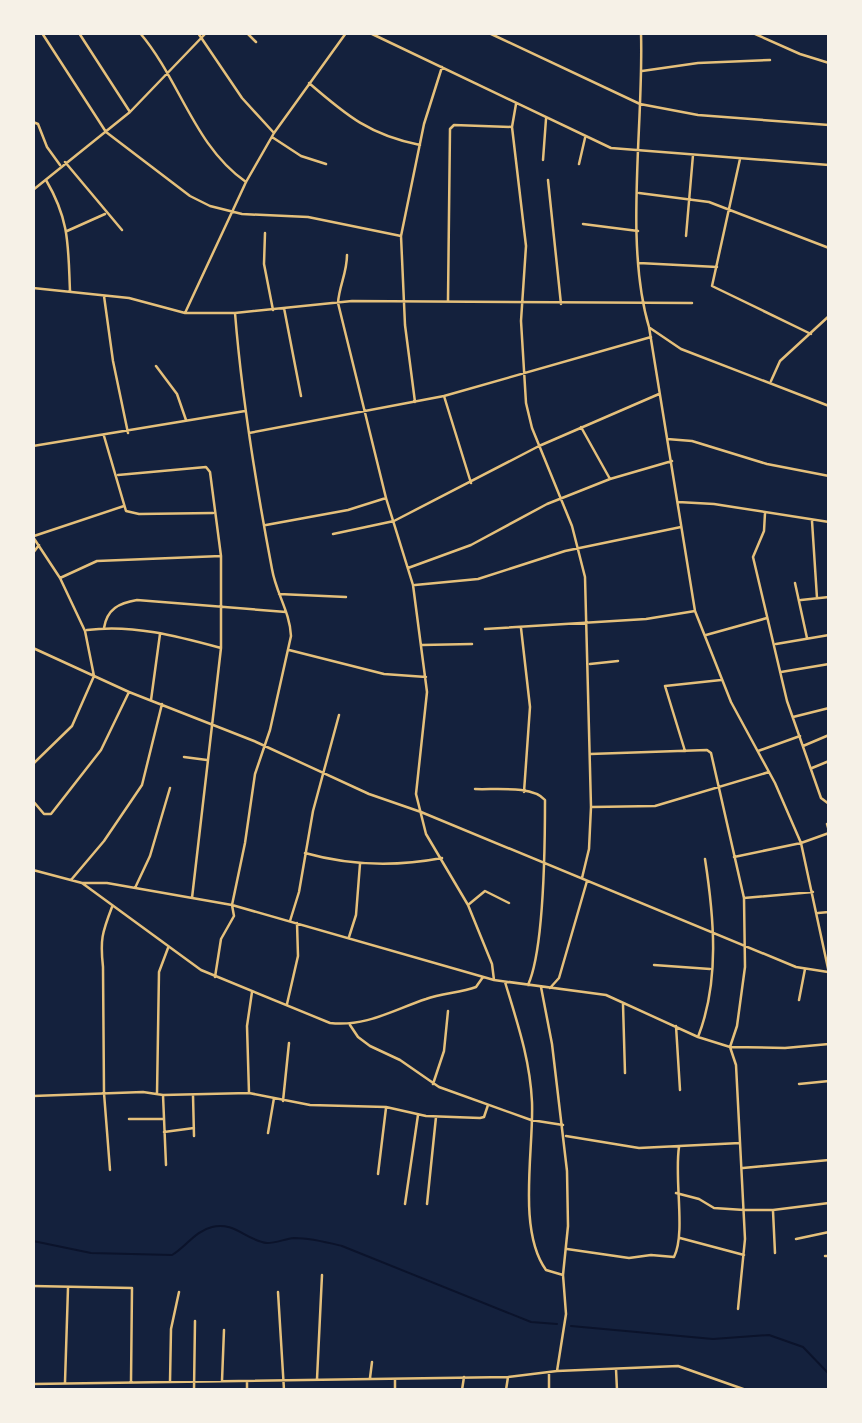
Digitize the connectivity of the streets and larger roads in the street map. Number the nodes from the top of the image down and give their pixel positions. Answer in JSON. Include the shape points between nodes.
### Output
{"nodes":[{"id":1,"x":42,"y":33,"type":"edge"},
{"id":2,"x":79,"y":33,"type":"edge"},
{"id":3,"x":140,"y":33,"type":"edge"},
{"id":4,"x":198,"y":33,"type":"edge"},
{"id":5,"x":206,"y":33,"type":"edge"},
{"id":6,"x":247,"y":33,"type":"edge"},
{"id":7,"x":346,"y":33,"type":"edge"},
{"id":8,"x":370,"y":33,"type":"edge"},
{"id":9,"x":489,"y":33,"type":"edge"},
{"id":10,"x":641,"y":33,"type":"edge"},
{"id":11,"x":753,"y":33,"type":"edge"},
{"id":12,"x":773,"y":33,"type":"edge"},
{"id":13,"x":202,"y":38,"type":"junction"},
{"id":14,"x":772,"y":40,"type":"junction"},
{"id":15,"x":256,"y":42,"type":"dead end"},
{"id":16,"x":770,"y":60,"type":"dead end"},
{"id":17,"x":829,"y":63,"type":"edge"},
{"id":18,"x":442,"y":67,"type":"junction"},
{"id":19,"x":642,"y":71,"type":"junction"},
{"id":20,"x":168,"y":73,"type":"junction"},
{"id":21,"x":308,"y":83,"type":"junction"},
{"id":22,"x":516,"y":104,"type":"junction"},
{"id":23,"x":640,"y":104,"type":"junction"},
{"id":24,"x":130,"y":111,"type":"junction"},
{"id":25,"x":546,"y":119,"type":"junction"},
{"id":26,"x":33,"y":122,"type":"edge"},
{"id":27,"x":829,"y":125,"type":"edge"},
{"id":28,"x":512,"y":127,"type":"junction"},
{"id":29,"x":106,"y":132,"type":"junction"},
{"id":30,"x":274,"y":133,"type":"junction"},
{"id":31,"x":272,"y":137,"type":"junction"},
{"id":32,"x":585,"y":138,"type":"junction"},
{"id":33,"x":420,"y":145,"type":"junction"},
{"id":34,"x":639,"y":151,"type":"junction"},
{"id":35,"x":693,"y":154,"type":"junction"},
{"id":36,"x":740,"y":159,"type":"junction"},
{"id":37,"x":543,"y":160,"type":"dead end"},
{"id":38,"x":65,"y":162,"type":"junction"},
{"id":39,"x":326,"y":164,"type":"dead end"},
{"id":40,"x":579,"y":164,"type":"dead end"},
{"id":41,"x":60,"y":165,"type":"junction"},
{"id":42,"x":829,"y":165,"type":"edge"},
{"id":43,"x":45,"y":179,"type":"junction"},
{"id":44,"x":548,"y":180,"type":"dead end"},
{"id":45,"x":246,"y":181,"type":"junction"},
{"id":46,"x":33,"y":190,"type":"edge"},
{"id":47,"x":639,"y":193,"type":"junction"},
{"id":48,"x":689,"y":198,"type":"junction"},
{"id":49,"x":730,"y":208,"type":"junction"},
{"id":50,"x":232,"y":211,"type":"junction"},
{"id":51,"x":107,"y":213,"type":"junction"},
{"id":52,"x":583,"y":224,"type":"dead end"},
{"id":53,"x":122,"y":230,"type":"dead end"},
{"id":54,"x":639,"y":230,"type":"junction"},
{"id":55,"x":67,"y":231,"type":"junction"},
{"id":56,"x":265,"y":233,"type":"dead end"},
{"id":57,"x":401,"y":236,"type":"junction"},
{"id":58,"x":686,"y":236,"type":"dead end"},
{"id":59,"x":829,"y":248,"type":"edge"},
{"id":60,"x":347,"y":255,"type":"dead end"},
{"id":61,"x":639,"y":263,"type":"junction"},
{"id":62,"x":717,"y":267,"type":"junction"},
{"id":63,"x":33,"y":288,"type":"edge"},
{"id":64,"x":70,"y":291,"type":"junction"},
{"id":65,"x":104,"y":296,"type":"junction"},
{"id":66,"x":448,"y":300,"type":"junction"},
{"id":67,"x":405,"y":302,"type":"junction"},
{"id":68,"x":338,"y":303,"type":"junction"},
{"id":69,"x":523,"y":303,"type":"junction"},
{"id":70,"x":692,"y":303,"type":"dead end"},
{"id":71,"x":561,"y":304,"type":"junction"},
{"id":72,"x":642,"y":305,"type":"junction"},
{"id":73,"x":284,"y":309,"type":"junction"},
{"id":74,"x":273,"y":310,"type":"junction"},
{"id":75,"x":185,"y":313,"type":"junction"},
{"id":76,"x":235,"y":313,"type":"junction"},
{"id":77,"x":829,"y":316,"type":"edge"},
{"id":78,"x":649,"y":327,"type":"junction"},
{"id":79,"x":811,"y":334,"type":"junction"},
{"id":80,"x":651,"y":337,"type":"junction"},
{"id":81,"x":156,"y":366,"type":"dead end"},
{"id":82,"x":523,"y":374,"type":"junction"},
{"id":83,"x":771,"y":381,"type":"junction"},
{"id":84,"x":659,"y":394,"type":"junction"},
{"id":85,"x":301,"y":396,"type":"dead end"},
{"id":86,"x":444,"y":396,"type":"junction"},
{"id":87,"x":415,"y":402,"type":"junction"},
{"id":88,"x":829,"y":406,"type":"edge"},
{"id":89,"x":245,"y":411,"type":"junction"},
{"id":90,"x":366,"y":413,"type":"junction"},
{"id":91,"x":186,"y":420,"type":"junction"},
{"id":92,"x":581,"y":427,"type":"junction"},
{"id":93,"x":128,"y":433,"type":"junction"},
{"id":94,"x":248,"y":433,"type":"junction"},
{"id":95,"x":104,"y":436,"type":"junction"},
{"id":96,"x":667,"y":439,"type":"junction"},
{"id":97,"x":33,"y":446,"type":"edge"},
{"id":98,"x":539,"y":446,"type":"junction"},
{"id":99,"x":672,"y":461,"type":"junction"},
{"id":100,"x":118,"y":475,"type":"junction"},
{"id":101,"x":829,"y":476,"type":"edge"},
{"id":102,"x":610,"y":479,"type":"junction"},
{"id":103,"x":471,"y":483,"type":"junction"},
{"id":104,"x":386,"y":498,"type":"junction"},
{"id":105,"x":561,"y":499,"type":"junction"},
{"id":106,"x":678,"y":502,"type":"junction"},
{"id":107,"x":124,"y":506,"type":"junction"},
{"id":108,"x":214,"y":513,"type":"junction"},
{"id":109,"x":765,"y":513,"type":"junction"},
{"id":110,"x":812,"y":519,"type":"junction"},
{"id":111,"x":394,"y":521,"type":"junction"},
{"id":112,"x":829,"y":522,"type":"edge"},
{"id":113,"x":265,"y":525,"type":"junction"},
{"id":114,"x":681,"y":527,"type":"junction"},
{"id":115,"x":333,"y":534,"type":"dead end"},
{"id":116,"x":33,"y":537,"type":"edge"},
{"id":117,"x":39,"y":545,"type":"junction"},
{"id":118,"x":579,"y":549,"type":"junction"},
{"id":119,"x":33,"y":553,"type":"edge"},
{"id":120,"x":221,"y":556,"type":"junction"},
{"id":121,"x":408,"y":568,"type":"junction"},
{"id":122,"x":60,"y":578,"type":"junction"},
{"id":123,"x":796,"y":583,"type":"dead end"},
{"id":124,"x":413,"y":585,"type":"junction"},
{"id":125,"x":279,"y":594,"type":"junction"},
{"id":126,"x":346,"y":597,"type":"dead end"},
{"id":127,"x":829,"y":597,"type":"edge"},
{"id":128,"x":817,"y":598,"type":"junction"},
{"id":129,"x":799,"y":600,"type":"junction"},
{"id":130,"x":222,"y":607,"type":"junction"},
{"id":131,"x":695,"y":611,"type":"junction"},
{"id":132,"x":286,"y":612,"type":"junction"},
{"id":133,"x":767,"y":618,"type":"junction"},
{"id":134,"x":587,"y":623,"type":"junction"},
{"id":135,"x":104,"y":628,"type":"junction"},
{"id":136,"x":521,"y":628,"type":"junction"},
{"id":137,"x":485,"y":629,"type":"dead end"},
{"id":138,"x":85,"y":631,"type":"junction"},
{"id":139,"x":160,"y":632,"type":"junction"},
{"id":140,"x":705,"y":635,"type":"junction"},
{"id":141,"x":829,"y":635,"type":"edge"},
{"id":142,"x":807,"y":638,"type":"junction"},
{"id":143,"x":472,"y":644,"type":"dead end"},
{"id":144,"x":776,"y":644,"type":"junction"},
{"id":145,"x":422,"y":645,"type":"junction"},
{"id":146,"x":33,"y":648,"type":"edge"},
{"id":147,"x":221,"y":648,"type":"junction"},
{"id":148,"x":289,"y":650,"type":"junction"},
{"id":149,"x":618,"y":661,"type":"dead end"},
{"id":150,"x":590,"y":664,"type":"junction"},
{"id":151,"x":829,"y":664,"type":"edge"},
{"id":152,"x":781,"y":672,"type":"junction"},
{"id":153,"x":94,"y":676,"type":"junction"},
{"id":154,"x":426,"y":677,"type":"junction"},
{"id":155,"x":721,"y":680,"type":"junction"},
{"id":156,"x":129,"y":692,"type":"junction"},
{"id":157,"x":151,"y":700,"type":"junction"},
{"id":158,"x":163,"y":704,"type":"junction"},
{"id":159,"x":829,"y":708,"type":"edge"},
{"id":160,"x":339,"y":715,"type":"dead end"},
{"id":161,"x":793,"y":716,"type":"junction"},
{"id":162,"x":212,"y":723,"type":"junction"},
{"id":163,"x":829,"y":735,"type":"edge"},
{"id":164,"x":800,"y":736,"type":"junction"},
{"id":165,"x":265,"y":746,"type":"junction"},
{"id":166,"x":803,"y":746,"type":"junction"},
{"id":167,"x":685,"y":751,"type":"junction"},
{"id":168,"x":758,"y":751,"type":"junction"},
{"id":169,"x":590,"y":754,"type":"junction"},
{"id":170,"x":184,"y":757,"type":"dead end"},
{"id":171,"x":207,"y":760,"type":"junction"},
{"id":172,"x":829,"y":761,"type":"edge"},
{"id":173,"x":33,"y":764,"type":"edge"},
{"id":174,"x":812,"y":768,"type":"junction"},
{"id":175,"x":323,"y":771,"type":"junction"},
{"id":176,"x":769,"y":772,"type":"junction"},
{"id":177,"x":720,"y":785,"type":"junction"},
{"id":178,"x":170,"y":788,"type":"dead end"},
{"id":179,"x":475,"y":789,"type":"dead end"},
{"id":180,"x":524,"y":792,"type":"junction"},
{"id":181,"x":33,"y":801,"type":"edge"},
{"id":182,"x":829,"y":804,"type":"edge"},
{"id":183,"x":591,"y":807,"type":"junction"},
{"id":184,"x":421,"y":812,"type":"junction"},
{"id":185,"x":827,"y":824,"type":"dead end"},
{"id":186,"x":829,"y":832,"type":"edge"},
{"id":187,"x":801,"y":843,"type":"junction"},
{"id":188,"x":305,"y":853,"type":"junction"},
{"id":189,"x":734,"y":856,"type":"junction"},
{"id":190,"x":442,"y":858,"type":"junction"},
{"id":191,"x":705,"y":859,"type":"dead end"},
{"id":192,"x":360,"y":864,"type":"junction"},
{"id":193,"x":542,"y":864,"type":"junction"},
{"id":194,"x":33,"y":870,"type":"edge"},
{"id":195,"x":582,"y":878,"type":"junction"},
{"id":196,"x":71,"y":880,"type":"junction"},
{"id":197,"x":587,"y":881,"type":"junction"},
{"id":198,"x":82,"y":883,"type":"junction"},
{"id":199,"x":135,"y":888,"type":"junction"},
{"id":200,"x":813,"y":892,"type":"junction"},
{"id":201,"x":192,"y":898,"type":"junction"},
{"id":202,"x":744,"y":898,"type":"junction"},
{"id":203,"x":509,"y":903,"type":"dead end"},
{"id":204,"x":232,"y":905,"type":"junction"},
{"id":205,"x":468,"y":905,"type":"junction"},
{"id":206,"x":112,"y":906,"type":"junction"},
{"id":207,"x":829,"y":912,"type":"edge"},
{"id":208,"x":817,"y":913,"type":"junction"},
{"id":209,"x":290,"y":920,"type":"junction"},
{"id":210,"x":297,"y":923,"type":"junction"},
{"id":211,"x":714,"y":932,"type":"junction"},
{"id":212,"x":349,"y":937,"type":"junction"},
{"id":213,"x":747,"y":947,"type":"junction"},
{"id":214,"x":168,"y":948,"type":"junction"},
{"id":215,"x":827,"y":963,"type":"edge"},
{"id":216,"x":654,"y":965,"type":"dead end"},
{"id":217,"x":805,"y":969,"type":"junction"},
{"id":218,"x":711,"y":970,"type":"junction"},
{"id":219,"x":829,"y":972,"type":"edge"},
{"id":220,"x":215,"y":977,"type":"junction"},
{"id":221,"x":482,"y":977,"type":"junction"},
{"id":222,"x":494,"y":980,"type":"junction"},
{"id":223,"x":505,"y":982,"type":"junction"},
{"id":224,"x":528,"y":985,"type":"junction"},
{"id":225,"x":541,"y":987,"type":"junction"},
{"id":226,"x":550,"y":988,"type":"junction"},
{"id":227,"x":252,"y":991,"type":"junction"},
{"id":228,"x":799,"y":1000,"type":"dead end"},
{"id":229,"x":287,"y":1004,"type":"junction"},
{"id":230,"x":623,"y":1004,"type":"junction"},
{"id":231,"x":448,"y":1011,"type":"dead end"},
{"id":232,"x":350,"y":1025,"type":"junction"},
{"id":233,"x":676,"y":1026,"type":"junction"},
{"id":234,"x":698,"y":1037,"type":"junction"},
{"id":235,"x":289,"y":1043,"type":"dead end"},
{"id":236,"x":829,"y":1044,"type":"edge"},
{"id":237,"x":730,"y":1047,"type":"junction"},
{"id":238,"x":625,"y":1073,"type":"dead end"},
{"id":239,"x":829,"y":1081,"type":"edge"},
{"id":240,"x":433,"y":1084,"type":"junction"},
{"id":241,"x":799,"y":1084,"type":"dead end"},
{"id":242,"x":680,"y":1090,"type":"dead end"},
{"id":243,"x":104,"y":1093,"type":"junction"},
{"id":244,"x":249,"y":1093,"type":"junction"},
{"id":245,"x":157,"y":1094,"type":"junction"},
{"id":246,"x":163,"y":1095,"type":"junction"},
{"id":247,"x":193,"y":1095,"type":"junction"},
{"id":248,"x":33,"y":1096,"type":"edge"},
{"id":249,"x":274,"y":1098,"type":"junction"},
{"id":250,"x":283,"y":1101,"type":"junction"},
{"id":251,"x":488,"y":1105,"type":"junction"},
{"id":252,"x":386,"y":1107,"type":"junction"},
{"id":253,"x":418,"y":1115,"type":"junction"},
{"id":254,"x":436,"y":1117,"type":"junction"},
{"id":255,"x":129,"y":1119,"type":"dead end"},
{"id":256,"x":164,"y":1119,"type":"junction"},
{"id":257,"x":531,"y":1120,"type":"junction"},
{"id":258,"x":564,"y":1125,"type":"junction"},
{"id":259,"x":194,"y":1128,"type":"junction"},
{"id":260,"x":164,"y":1132,"type":"junction"},
{"id":261,"x":268,"y":1133,"type":"dead end"},
{"id":262,"x":194,"y":1136,"type":"dead end"},
{"id":263,"x":565,"y":1136,"type":"junction"},
{"id":264,"x":740,"y":1143,"type":"junction"},
{"id":265,"x":679,"y":1147,"type":"junction"},
{"id":266,"x":829,"y":1160,"type":"edge"},
{"id":267,"x":166,"y":1165,"type":"dead end"},
{"id":268,"x":743,"y":1168,"type":"junction"},
{"id":269,"x":110,"y":1170,"type":"dead end"},
{"id":270,"x":378,"y":1174,"type":"dead end"},
{"id":271,"x":676,"y":1193,"type":"junction"},
{"id":272,"x":829,"y":1203,"type":"edge"},
{"id":273,"x":405,"y":1204,"type":"dead end"},
{"id":274,"x":427,"y":1204,"type":"dead end"},
{"id":275,"x":744,"y":1210,"type":"junction"},
{"id":276,"x":773,"y":1210,"type":"junction"},
{"id":277,"x":829,"y":1232,"type":"edge"},
{"id":278,"x":680,"y":1238,"type":"junction"},
{"id":279,"x":796,"y":1239,"type":"dead end"},
{"id":280,"x":566,"y":1249,"type":"junction"},
{"id":281,"x":775,"y":1253,"type":"dead end"},
{"id":282,"x":744,"y":1255,"type":"junction"},
{"id":283,"x":322,"y":1275,"type":"dead end"},
{"id":284,"x":563,"y":1275,"type":"junction"},
{"id":285,"x":33,"y":1286,"type":"edge"},
{"id":286,"x":68,"y":1286,"type":"junction"},
{"id":287,"x":179,"y":1292,"type":"dead end"},
{"id":288,"x":278,"y":1292,"type":"dead end"},
{"id":289,"x":738,"y":1309,"type":"dead end"},
{"id":290,"x":195,"y":1321,"type":"dead end"},
{"id":291,"x":224,"y":1330,"type":"dead end"},
{"id":292,"x":372,"y":1362,"type":"dead end"},
{"id":293,"x":616,"y":1367,"type":"junction"},
{"id":294,"x":557,"y":1371,"type":"junction"},
{"id":295,"x":549,"y":1372,"type":"junction"},
{"id":296,"x":464,"y":1377,"type":"junction"},
{"id":297,"x":508,"y":1377,"type":"junction"},
{"id":298,"x":370,"y":1378,"type":"junction"},
{"id":299,"x":396,"y":1378,"type":"junction"},
{"id":300,"x":317,"y":1379,"type":"junction"},
{"id":301,"x":284,"y":1380,"type":"junction"},
{"id":302,"x":194,"y":1381,"type":"junction"},
{"id":303,"x":222,"y":1381,"type":"junction"},
{"id":304,"x":247,"y":1381,"type":"junction"},
{"id":305,"x":65,"y":1382,"type":"junction"},
{"id":306,"x":101,"y":1382,"type":"junction"},
{"id":307,"x":131,"y":1382,"type":"junction"},
{"id":308,"x":170,"y":1382,"type":"junction"},
{"id":309,"x":58,"y":1383,"type":"junction"},
{"id":310,"x":33,"y":1384,"type":"edge"},
{"id":311,"x":57,"y":1390,"type":"edge"},
{"id":312,"x":102,"y":1390,"type":"edge"},
{"id":313,"x":194,"y":1390,"type":"edge"},
{"id":314,"x":247,"y":1390,"type":"edge"},
{"id":315,"x":284,"y":1390,"type":"edge"},
{"id":316,"x":395,"y":1390,"type":"edge"},
{"id":317,"x":462,"y":1390,"type":"edge"},
{"id":318,"x":506,"y":1390,"type":"edge"},
{"id":319,"x":549,"y":1390,"type":"edge"},
{"id":320,"x":617,"y":1390,"type":"edge"},
{"id":321,"x":744,"y":1390,"type":"edge"}],
"edges":[{"from":1,"to":29,"type":"street"},
{"from":2,"to":24,"type":"street"},
{"from":3,"to":20,"type":"street"},
{"from":4,"to":13,"type":"street"},
{"from":5,"to":13,"type":"street"},
{"from":6,"to":15,"type":"street"},
{"from":7,"to":21,"type":"street"},
{"from":8,"to":18,"type":"street"},
{"from":9,"to":23,"type":"street"},
{"from":10,"to":19,"type":"street"},
{"from":11,"to":14,"type":"street"},
{"from":12,"to":14,"type":"street"},
{"from":13,"to":20,"type":"street"},
{"from":13,"to":30,"type":"street","via":[[242,99]]},
{"from":14,"to":17,"type":"street"},
{"from":16,"to":19,"type":"street"},
{"from":18,"to":22,"type":"street"},
{"from":18,"to":33,"type":"street"},
{"from":19,"to":23,"type":"street"},
{"from":20,"to":24,"type":"street"},
{"from":20,"to":45,"type":"street","via":[[209,148]]},
{"from":21,"to":30,"type":"street"},
{"from":21,"to":33,"type":"street","via":[[384,138]]},
{"from":22,"to":25,"type":"street"},
{"from":22,"to":28,"type":"street"},
{"from":23,"to":27,"type":"street","via":[[698,115]]},
{"from":23,"to":34,"type":"street"},
{"from":24,"to":29,"type":"street"},
{"from":25,"to":32,"type":"street"},
{"from":25,"to":37,"type":"street"},
{"from":26,"to":41,"type":"street"},
{"from":28,"to":66,"type":"street","via":[[454,125],[450,129]]},
{"from":28,"to":69,"type":"street","via":[[527,246]]},
{"from":29,"to":38,"type":"street"},
{"from":29,"to":50,"type":"street","via":[[174,187],[210,206]]},
{"from":30,"to":31,"type":"street"},
{"from":31,"to":39,"type":"street","via":[[301,156]]},
{"from":31,"to":45,"type":"street"},
{"from":32,"to":34,"type":"street","via":[[611,149]]},
{"from":32,"to":40,"type":"street"},
{"from":33,"to":57,"type":"street"},
{"from":34,"to":35,"type":"street"},
{"from":34,"to":47,"type":"street"},
{"from":35,"to":36,"type":"street"},
{"from":35,"to":48,"type":"street"},
{"from":36,"to":42,"type":"street"},
{"from":36,"to":49,"type":"street"},
{"from":38,"to":41,"type":"street"},
{"from":38,"to":51,"type":"street"},
{"from":41,"to":43,"type":"street"},
{"from":43,"to":46,"type":"street"},
{"from":43,"to":55,"type":"street"},
{"from":44,"to":71,"type":"street"},
{"from":45,"to":50,"type":"street"},
{"from":47,"to":48,"type":"street"},
{"from":47,"to":54,"type":"street"},
{"from":48,"to":49,"type":"street"},
{"from":48,"to":58,"type":"street"},
{"from":49,"to":59,"type":"street"},
{"from":49,"to":62,"type":"street"},
{"from":50,"to":57,"type":"street","via":[[308,217]]},
{"from":50,"to":75,"type":"street"},
{"from":51,"to":53,"type":"street"},
{"from":51,"to":55,"type":"street"},
{"from":52,"to":54,"type":"street"},
{"from":54,"to":61,"type":"street"},
{"from":55,"to":64,"type":"street"},
{"from":56,"to":74,"type":"street","via":[[264,264]]},
{"from":57,"to":67,"type":"street"},
{"from":60,"to":68,"type":"street"},
{"from":61,"to":62,"type":"street"},
{"from":61,"to":72,"type":"street"},
{"from":62,"to":79,"type":"street","via":[[713,287]]},
{"from":63,"to":64,"type":"street"},
{"from":64,"to":65,"type":"street"},
{"from":65,"to":75,"type":"street"},
{"from":65,"to":93,"type":"street"},
{"from":66,"to":67,"type":"street"},
{"from":66,"to":69,"type":"street"},
{"from":67,"to":68,"type":"street"},
{"from":67,"to":87,"type":"street"},
{"from":68,"to":73,"type":"street"},
{"from":68,"to":90,"type":"street"},
{"from":69,"to":71,"type":"street"},
{"from":69,"to":82,"type":"street"},
{"from":70,"to":72,"type":"street"},
{"from":71,"to":72,"type":"street"},
{"from":72,"to":78,"type":"street"},
{"from":73,"to":74,"type":"street"},
{"from":73,"to":85,"type":"street"},
{"from":74,"to":76,"type":"street"},
{"from":75,"to":76,"type":"street"},
{"from":76,"to":89,"type":"street"},
{"from":77,"to":79,"type":"street"},
{"from":78,"to":80,"type":"street"},
{"from":78,"to":83,"type":"street","via":[[681,349]]},
{"from":79,"to":83,"type":"street","via":[[780,361]]},
{"from":80,"to":82,"type":"street"},
{"from":80,"to":84,"type":"street"},
{"from":81,"to":91,"type":"street","via":[[177,394]]},
{"from":82,"to":86,"type":"street"},
{"from":82,"to":98,"type":"street","via":[[528,417]]},
{"from":83,"to":88,"type":"street"},
{"from":84,"to":92,"type":"street"},
{"from":84,"to":96,"type":"street"},
{"from":86,"to":87,"type":"street"},
{"from":86,"to":103,"type":"street"},
{"from":87,"to":90,"type":"street"},
{"from":89,"to":91,"type":"street"},
{"from":89,"to":94,"type":"street"},
{"from":90,"to":94,"type":"street"},
{"from":90,"to":104,"type":"street"},
{"from":91,"to":93,"type":"street"},
{"from":92,"to":98,"type":"street"},
{"from":92,"to":102,"type":"street"},
{"from":93,"to":95,"type":"street"},
{"from":94,"to":113,"type":"street"},
{"from":95,"to":97,"type":"street"},
{"from":95,"to":100,"type":"street"},
{"from":96,"to":99,"type":"street"},
{"from":96,"to":101,"type":"street","via":[[692,441],[767,464]]},
{"from":98,"to":103,"type":"street"},
{"from":98,"to":105,"type":"street"},
{"from":99,"to":102,"type":"street"},
{"from":99,"to":106,"type":"street"},
{"from":100,"to":107,"type":"street"},
{"from":100,"to":108,"type":"street","via":[[206,467]]},
{"from":102,"to":105,"type":"street"},
{"from":103,"to":111,"type":"street"},
{"from":104,"to":111,"type":"street"},
{"from":104,"to":113,"type":"street"},
{"from":105,"to":118,"type":"street"},
{"from":105,"to":121,"type":"street","via":[[471,545]]},
{"from":106,"to":109,"type":"street"},
{"from":106,"to":114,"type":"street"},
{"from":107,"to":108,"type":"street","via":[[131,514]]},
{"from":107,"to":116,"type":"street"},
{"from":108,"to":120,"type":"street"},
{"from":109,"to":110,"type":"street"},
{"from":109,"to":133,"type":"street","via":[[764,531],[753,552]]},
{"from":110,"to":112,"type":"street"},
{"from":110,"to":128,"type":"street"},
{"from":111,"to":115,"type":"street"},
{"from":111,"to":121,"type":"street"},
{"from":113,"to":125,"type":"street"},
{"from":114,"to":118,"type":"street"},
{"from":114,"to":131,"type":"street"},
{"from":116,"to":117,"type":"street"},
{"from":117,"to":119,"type":"street"},
{"from":117,"to":122,"type":"street"},
{"from":118,"to":124,"type":"street","via":[[478,579]]},
{"from":118,"to":134,"type":"street"},
{"from":120,"to":122,"type":"street","via":[[97,561]]},
{"from":120,"to":130,"type":"street"},
{"from":121,"to":124,"type":"street"},
{"from":122,"to":138,"type":"street"},
{"from":123,"to":129,"type":"street"},
{"from":124,"to":145,"type":"street"},
{"from":125,"to":126,"type":"street"},
{"from":125,"to":132,"type":"street"},
{"from":127,"to":128,"type":"street"},
{"from":128,"to":129,"type":"street"},
{"from":129,"to":142,"type":"street"},
{"from":130,"to":132,"type":"street"},
{"from":130,"to":135,"type":"street","via":[[137,600],[115,607]]},
{"from":130,"to":147,"type":"street"},
{"from":131,"to":134,"type":"street"},
{"from":131,"to":140,"type":"street"},
{"from":132,"to":148,"type":"street"},
{"from":133,"to":140,"type":"street"},
{"from":133,"to":144,"type":"street"},
{"from":134,"to":136,"type":"street"},
{"from":134,"to":150,"type":"street"},
{"from":135,"to":138,"type":"street"},
{"from":135,"to":139,"type":"street"},
{"from":136,"to":137,"type":"street"},
{"from":136,"to":180,"type":"street","via":[[530,708]]},
{"from":138,"to":153,"type":"street"},
{"from":139,"to":147,"type":"street"},
{"from":139,"to":157,"type":"street"},
{"from":140,"to":155,"type":"street"},
{"from":141,"to":142,"type":"street"},
{"from":142,"to":144,"type":"street"},
{"from":143,"to":145,"type":"street"},
{"from":144,"to":152,"type":"street"},
{"from":145,"to":154,"type":"street"},
{"from":146,"to":153,"type":"street"},
{"from":147,"to":162,"type":"street"},
{"from":148,"to":154,"type":"street","via":[[384,674]]},
{"from":148,"to":165,"type":"street"},
{"from":149,"to":150,"type":"street"},
{"from":150,"to":169,"type":"street"},
{"from":151,"to":152,"type":"street"},
{"from":152,"to":161,"type":"street"},
{"from":153,"to":156,"type":"street"},
{"from":153,"to":173,"type":"street","via":[[72,726]]},
{"from":154,"to":184,"type":"street","via":[[416,790]]},
{"from":155,"to":167,"type":"street","via":[[665,687]]},
{"from":155,"to":168,"type":"street"},
{"from":156,"to":157,"type":"street"},
{"from":156,"to":181,"type":"street","via":[[101,750],[51,814],[44,814]]},
{"from":157,"to":158,"type":"street"},
{"from":158,"to":162,"type":"street"},
{"from":158,"to":196,"type":"street","via":[[142,785]]},
{"from":159,"to":161,"type":"street"},
{"from":160,"to":175,"type":"street"},
{"from":161,"to":164,"type":"street"},
{"from":162,"to":165,"type":"street"},
{"from":162,"to":171,"type":"street"},
{"from":163,"to":166,"type":"street"},
{"from":164,"to":166,"type":"street"},
{"from":164,"to":168,"type":"street"},
{"from":165,"to":175,"type":"street"},
{"from":165,"to":204,"type":"street","via":[[255,774]]},
{"from":166,"to":174,"type":"street"},
{"from":167,"to":169,"type":"street"},
{"from":167,"to":177,"type":"street","via":[[709,750]]},
{"from":168,"to":176,"type":"street"},
{"from":169,"to":183,"type":"street"},
{"from":170,"to":171,"type":"street"},
{"from":171,"to":201,"type":"street"},
{"from":172,"to":174,"type":"street"},
{"from":174,"to":182,"type":"street","via":[[821,798]]},
{"from":175,"to":184,"type":"street"},
{"from":175,"to":188,"type":"street"},
{"from":176,"to":177,"type":"street"},
{"from":176,"to":187,"type":"street"},
{"from":177,"to":183,"type":"street","via":[[655,806]]},
{"from":177,"to":189,"type":"street"},
{"from":178,"to":199,"type":"street","via":[[150,856]]},
{"from":179,"to":180,"type":"street"},
{"from":180,"to":193,"type":"street","via":[[545,800]]},
{"from":183,"to":195,"type":"street"},
{"from":184,"to":190,"type":"street","via":[[426,834]]},
{"from":184,"to":193,"type":"street"},
{"from":185,"to":186,"type":"street"},
{"from":186,"to":187,"type":"street"},
{"from":187,"to":189,"type":"street"},
{"from":187,"to":200,"type":"street"},
{"from":188,"to":192,"type":"street"},
{"from":188,"to":209,"type":"street"},
{"from":189,"to":202,"type":"street"},
{"from":190,"to":192,"type":"street"},
{"from":190,"to":205,"type":"street"},
{"from":191,"to":211,"type":"street"},
{"from":192,"to":212,"type":"street","via":[[356,915]]},
{"from":193,"to":195,"type":"street"},
{"from":193,"to":224,"type":"street","via":[[536,969]]},
{"from":194,"to":196,"type":"street"},
{"from":195,"to":197,"type":"street"},
{"from":196,"to":198,"type":"street"},
{"from":197,"to":211,"type":"street"},
{"from":197,"to":226,"type":"street","via":[[559,978]]},
{"from":198,"to":199,"type":"street"},
{"from":198,"to":206,"type":"street"},
{"from":199,"to":201,"type":"street"},
{"from":200,"to":202,"type":"street"},
{"from":200,"to":208,"type":"street"},
{"from":201,"to":204,"type":"street"},
{"from":202,"to":213,"type":"street"},
{"from":203,"to":205,"type":"street","via":[[485,891]]},
{"from":204,"to":209,"type":"street"},
{"from":204,"to":220,"type":"street","via":[[234,916],[221,939]]},
{"from":205,"to":222,"type":"street"},
{"from":206,"to":214,"type":"street"},
{"from":206,"to":243,"type":"street","via":[[100,938]]},
{"from":207,"to":208,"type":"street"},
{"from":208,"to":215,"type":"street"},
{"from":209,"to":210,"type":"street"},
{"from":210,"to":212,"type":"street"},
{"from":210,"to":229,"type":"street","via":[[298,956]]},
{"from":211,"to":213,"type":"street"},
{"from":211,"to":218,"type":"street"},
{"from":212,"to":221,"type":"street"},
{"from":213,"to":217,"type":"street"},
{"from":213,"to":237,"type":"street"},
{"from":214,"to":220,"type":"street"},
{"from":214,"to":245,"type":"street","via":[[159,972]]},
{"from":215,"to":219,"type":"street"},
{"from":216,"to":218,"type":"street"},
{"from":217,"to":219,"type":"street"},
{"from":217,"to":228,"type":"street"},
{"from":218,"to":234,"type":"street","via":[[706,1017]]},
{"from":220,"to":227,"type":"street"},
{"from":221,"to":222,"type":"street"},
{"from":221,"to":232,"type":"street","via":[[476,987]]},
{"from":222,"to":223,"type":"street"},
{"from":223,"to":224,"type":"street"},
{"from":223,"to":257,"type":"street","via":[[523,1037]]},
{"from":224,"to":225,"type":"street"},
{"from":225,"to":226,"type":"street"},
{"from":225,"to":258,"type":"street"},
{"from":226,"to":230,"type":"street","via":[[606,995]]},
{"from":227,"to":229,"type":"street"},
{"from":227,"to":244,"type":"street","via":[[247,1026]]},
{"from":229,"to":232,"type":"street","via":[[330,1023]]},
{"from":230,"to":233,"type":"street"},
{"from":230,"to":238,"type":"street"},
{"from":231,"to":240,"type":"street","via":[[444,1051]]},
{"from":232,"to":240,"type":"street","via":[[370,1046],[401,1060]]},
{"from":233,"to":234,"type":"street"},
{"from":233,"to":242,"type":"street"},
{"from":234,"to":237,"type":"street"},
{"from":235,"to":250,"type":"street"},
{"from":236,"to":237,"type":"street"},
{"from":237,"to":264,"type":"street","via":[[736,1065]]},
{"from":239,"to":241,"type":"street"},
{"from":240,"to":251,"type":"street"},
{"from":243,"to":245,"type":"street"},
{"from":243,"to":248,"type":"street"},
{"from":243,"to":269,"type":"street"},
{"from":244,"to":247,"type":"street"},
{"from":244,"to":249,"type":"street"},
{"from":245,"to":246,"type":"street"},
{"from":246,"to":247,"type":"street"},
{"from":246,"to":256,"type":"street"},
{"from":247,"to":259,"type":"street"},
{"from":249,"to":250,"type":"street"},
{"from":249,"to":261,"type":"street"},
{"from":250,"to":252,"type":"street"},
{"from":251,"to":254,"type":"street","via":[[483,1118]]},
{"from":251,"to":257,"type":"street"},
{"from":252,"to":253,"type":"street"},
{"from":252,"to":270,"type":"street"},
{"from":253,"to":254,"type":"street"},
{"from":253,"to":273,"type":"street"},
{"from":254,"to":274,"type":"street"},
{"from":255,"to":256,"type":"street"},
{"from":256,"to":260,"type":"street"},
{"from":257,"to":258,"type":"street"},
{"from":257,"to":284,"type":"street","via":[[528,1160],[536,1255],[546,1270]]},
{"from":258,"to":263,"type":"street"},
{"from":259,"to":260,"type":"street"},
{"from":259,"to":262,"type":"street"},
{"from":260,"to":267,"type":"street"},
{"from":263,"to":265,"type":"street","via":[[639,1148]]},
{"from":263,"to":280,"type":"street"},
{"from":264,"to":265,"type":"street"},
{"from":264,"to":268,"type":"street"},
{"from":265,"to":271,"type":"street"},
{"from":266,"to":268,"type":"street"},
{"from":268,"to":275,"type":"street"},
{"from":271,"to":275,"type":"street","via":[[714,1208]]},
{"from":271,"to":278,"type":"street"},
{"from":272,"to":276,"type":"street"},
{"from":275,"to":276,"type":"street"},
{"from":275,"to":282,"type":"street"},
{"from":276,"to":281,"type":"street"},
{"from":277,"to":279,"type":"street"},
{"from":278,"to":280,"type":"street","via":[[674,1257],[629,1258]]},
{"from":278,"to":282,"type":"street"},
{"from":280,"to":284,"type":"street"},
{"from":282,"to":289,"type":"street"},
{"from":283,"to":300,"type":"street"},
{"from":284,"to":294,"type":"street","via":[[565,1314]]},
{"from":285,"to":286,"type":"street"},
{"from":286,"to":305,"type":"street"},
{"from":286,"to":307,"type":"street","via":[[132,1288]]},
{"from":287,"to":308,"type":"street","via":[[171,1329]]},
{"from":288,"to":301,"type":"street"},
{"from":290,"to":302,"type":"street"},
{"from":291,"to":303,"type":"street"},
{"from":292,"to":298,"type":"street"},
{"from":293,"to":294,"type":"street"},
{"from":293,"to":320,"type":"street"},
{"from":293,"to":321,"type":"street","via":[[678,1366]]},
{"from":294,"to":295,"type":"street"},
{"from":295,"to":297,"type":"street"},
{"from":295,"to":319,"type":"street"},
{"from":296,"to":297,"type":"street"},
{"from":296,"to":299,"type":"street"},
{"from":296,"to":317,"type":"street"},
{"from":297,"to":318,"type":"street"},
{"from":298,"to":299,"type":"street"},
{"from":298,"to":300,"type":"street"},
{"from":299,"to":316,"type":"street"},
{"from":300,"to":301,"type":"street"},
{"from":301,"to":304,"type":"street"},
{"from":301,"to":315,"type":"street"},
{"from":302,"to":303,"type":"street"},
{"from":302,"to":308,"type":"street"},
{"from":302,"to":313,"type":"street"},
{"from":303,"to":304,"type":"street"},
{"from":304,"to":314,"type":"street"},
{"from":305,"to":306,"type":"street"},
{"from":305,"to":309,"type":"street"},
{"from":306,"to":307,"type":"street"},
{"from":306,"to":312,"type":"street"},
{"from":307,"to":308,"type":"street"},
{"from":309,"to":310,"type":"street"},
{"from":309,"to":311,"type":"street"}]}
